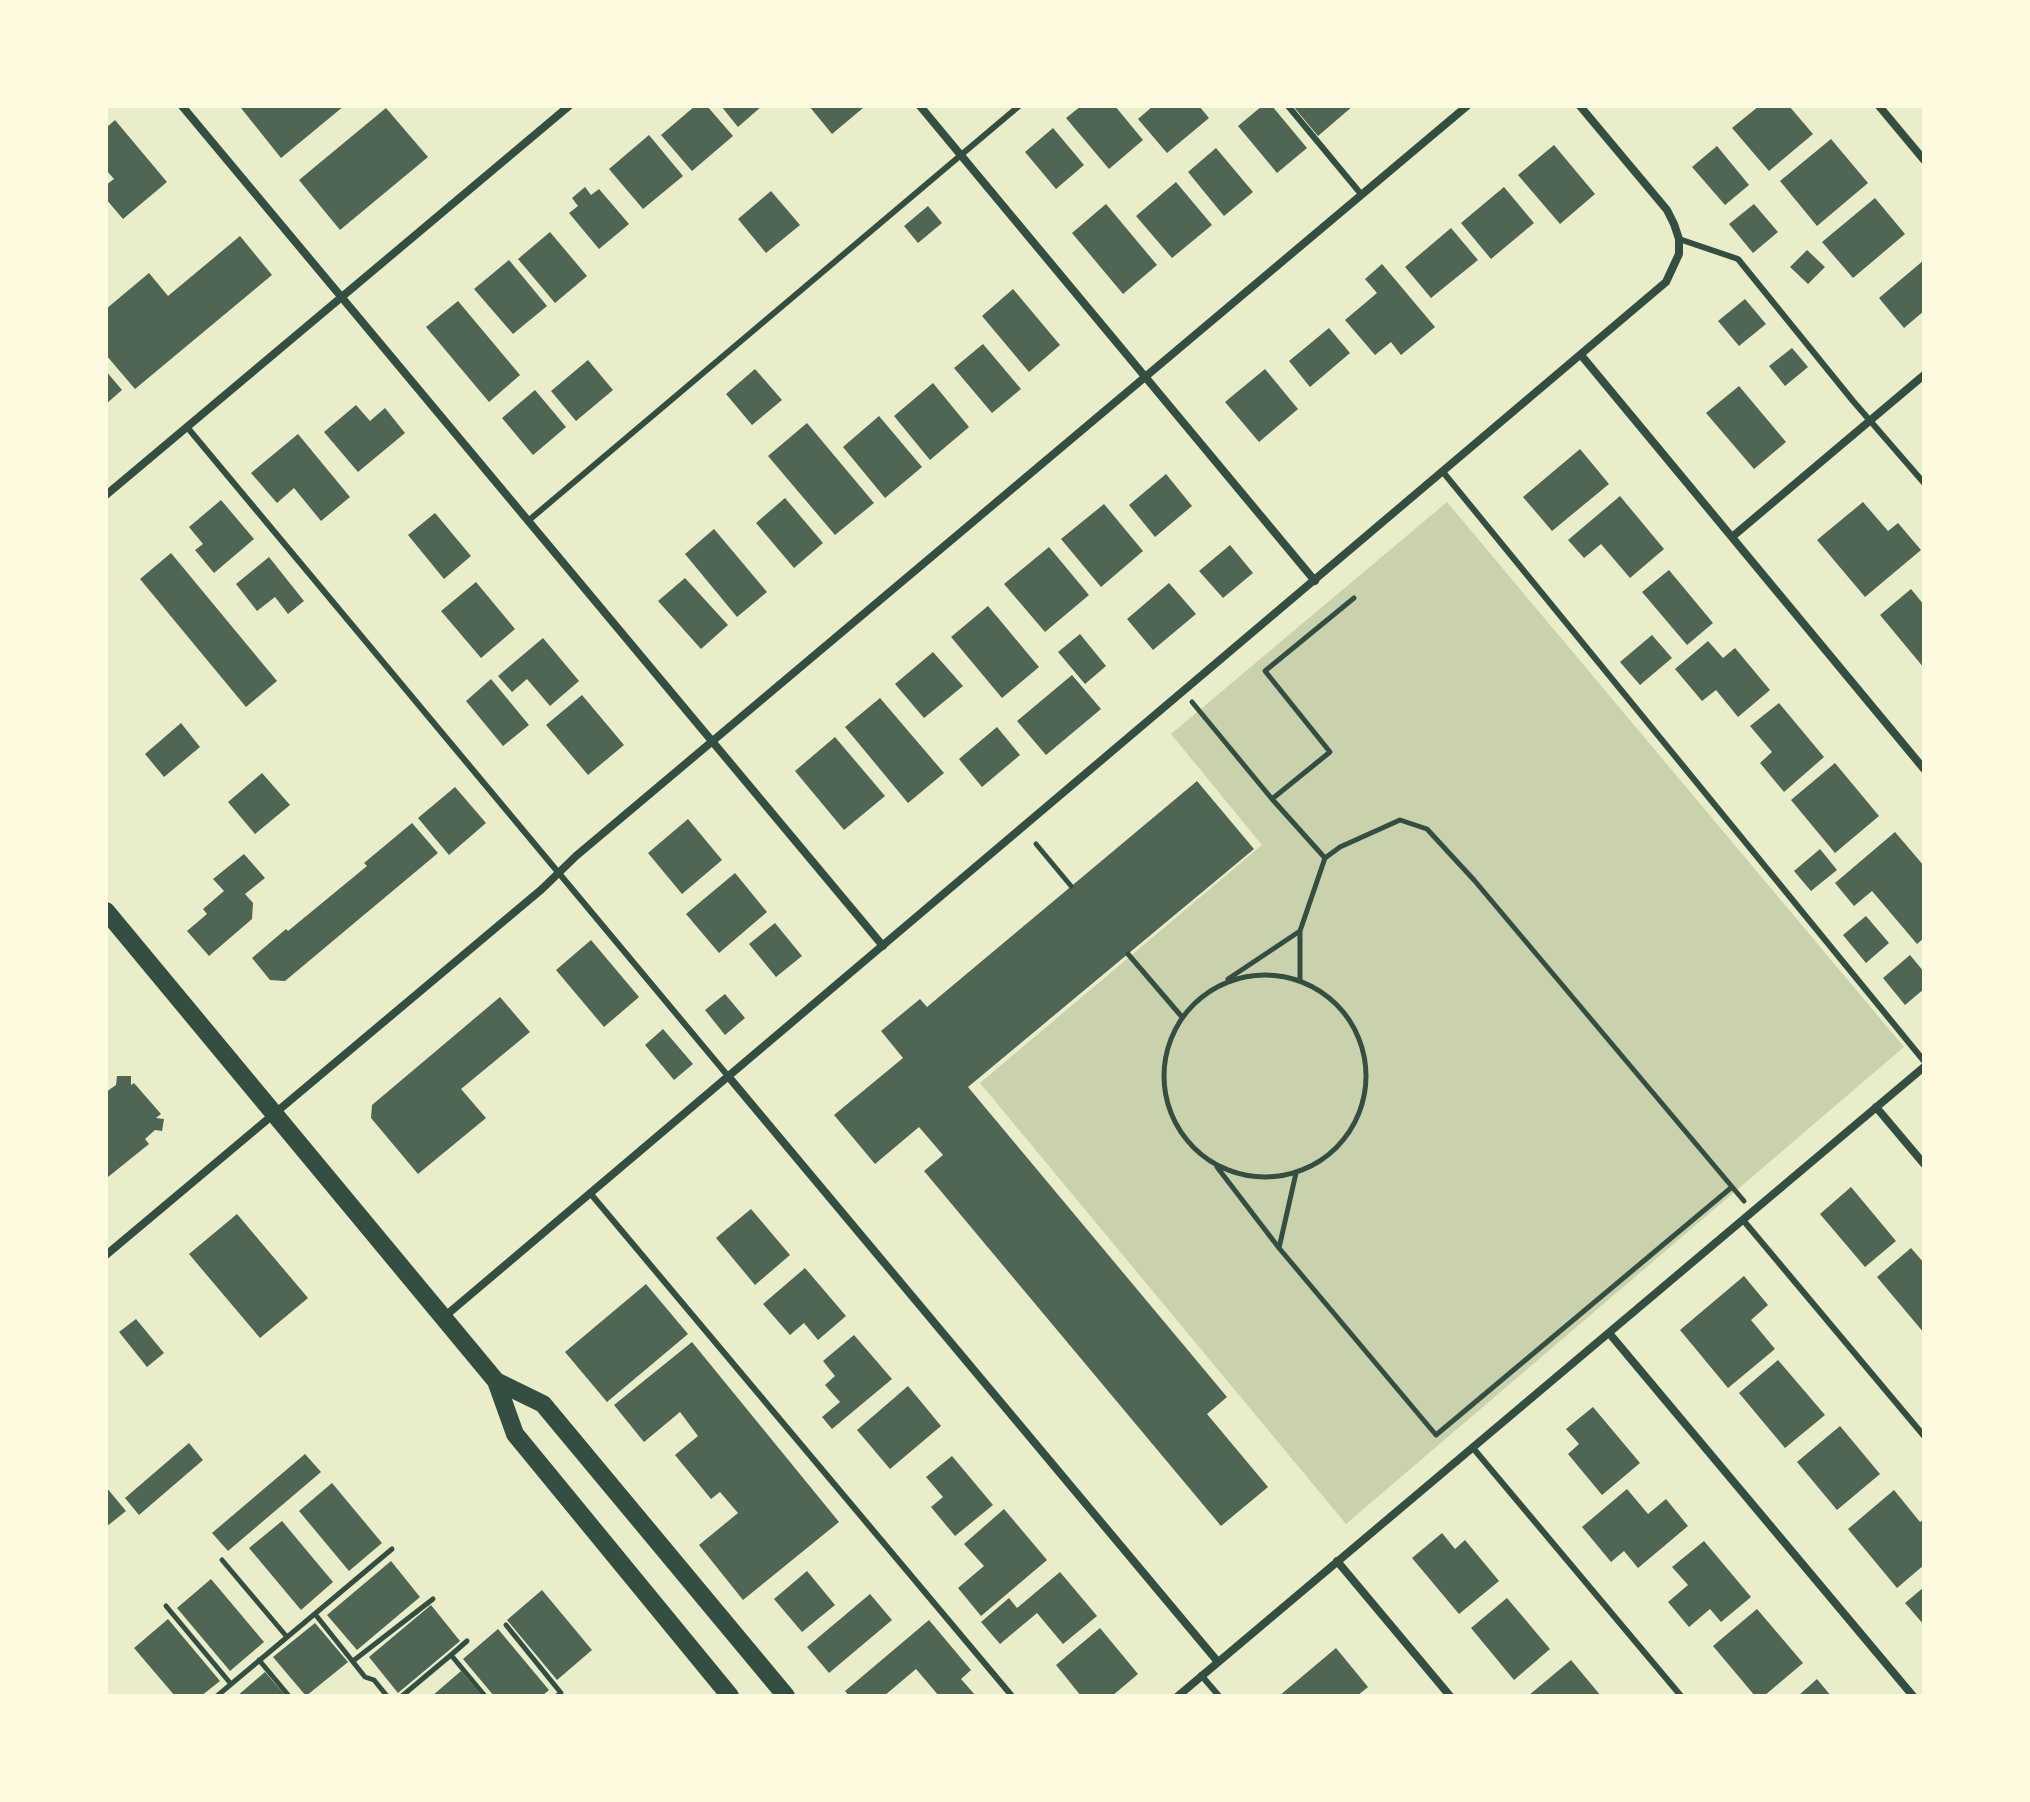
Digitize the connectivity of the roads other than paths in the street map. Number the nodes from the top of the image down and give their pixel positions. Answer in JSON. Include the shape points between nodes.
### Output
{"nodes":[{"id":1,"x":182,"y":106,"type":"edge"},
{"id":2,"x":569,"y":106,"type":"edge"},
{"id":3,"x":920,"y":106,"type":"edge"},
{"id":4,"x":1019,"y":106,"type":"edge"},
{"id":5,"x":1288,"y":106,"type":"edge"},
{"id":6,"x":1467,"y":106,"type":"edge"},
{"id":7,"x":1580,"y":106,"type":"edge"},
{"id":8,"x":1879,"y":106,"type":"edge"},
{"id":9,"x":961,"y":155,"type":"junction"},
{"id":10,"x":1924,"y":160,"type":"edge"},
{"id":11,"x":1361,"y":194,"type":"junction"},
{"id":12,"x":1679,"y":239,"type":"junction"},
{"id":13,"x":342,"y":297,"type":"junction"},
{"id":14,"x":1581,"y":355,"type":"junction"},
{"id":15,"x":1924,"y":375,"type":"edge"},
{"id":16,"x":1144,"y":377,"type":"junction"},
{"id":17,"x":1871,"y":420,"type":"junction"},
{"id":18,"x":187,"y":427,"type":"junction"},
{"id":19,"x":1443,"y":472,"type":"junction"},
{"id":20,"x":1924,"y":483,"type":"edge"},
{"id":21,"x":106,"y":495,"type":"edge"},
{"id":22,"x":528,"y":521,"type":"junction"},
{"id":23,"x":1732,"y":537,"type":"junction"},
{"id":24,"x":1315,"y":581,"type":"junction"},
{"id":25,"x":713,"y":741,"type":"junction"},
{"id":26,"x":1924,"y":769,"type":"edge"},
{"id":27,"x":560,"y":871,"type":"junction"},
{"id":28,"x":106,"y":911,"type":"edge"},
{"id":29,"x":883,"y":946,"type":"junction"},
{"id":30,"x":1924,"y":1061,"type":"edge"},
{"id":31,"x":1924,"y":1067,"type":"edge"},
{"id":32,"x":728,"y":1076,"type":"junction"},
{"id":33,"x":1876,"y":1107,"type":"junction"},
{"id":34,"x":275,"y":1115,"type":"junction"},
{"id":35,"x":1924,"y":1164,"type":"edge"},
{"id":36,"x":590,"y":1193,"type":"junction"},
{"id":37,"x":1743,"y":1220,"type":"junction"},
{"id":38,"x":106,"y":1255,"type":"edge"},
{"id":39,"x":444,"y":1318,"type":"junction"},
{"id":40,"x":1609,"y":1333,"type":"junction"},
{"id":41,"x":496,"y":1381,"type":"junction"},
{"id":42,"x":1924,"y":1436,"type":"edge"},
{"id":43,"x":1473,"y":1448,"type":"junction"},
{"id":44,"x":1337,"y":1561,"type":"junction"},
{"id":45,"x":1218,"y":1662,"type":"junction"},
{"id":46,"x":1201,"y":1675,"type":"junction"},
{"id":47,"x":730,"y":1696,"type":"edge"},
{"id":48,"x":786,"y":1696,"type":"edge"},
{"id":49,"x":1012,"y":1696,"type":"edge"},
{"id":50,"x":1178,"y":1696,"type":"edge"},
{"id":51,"x":1219,"y":1696,"type":"edge"},
{"id":52,"x":1450,"y":1696,"type":"edge"},
{"id":53,"x":1681,"y":1696,"type":"edge"},
{"id":54,"x":1913,"y":1696,"type":"edge"}],
"edges":[{"from":1,"to":13,"type":"street"},
{"from":2,"to":13,"type":"street"},
{"from":3,"to":9,"type":"street"},
{"from":4,"to":9,"type":"lane"},
{"from":5,"to":11,"type":"lane"},
{"from":6,"to":11,"type":"street"},
{"from":7,"to":12,"type":"street","via":[[1667,210]]},
{"from":8,"to":10,"type":"street"},
{"from":9,"to":16,"type":"street"},
{"from":9,"to":22,"type":"lane"},
{"from":11,"to":16,"type":"street"},
{"from":12,"to":14,"type":"street","via":[[1679,254],[1666,282]]},
{"from":12,"to":17,"type":"lane","via":[[1738,259]]},
{"from":13,"to":18,"type":"street"},
{"from":13,"to":22,"type":"street"},
{"from":14,"to":19,"type":"street"},
{"from":14,"to":23,"type":"street"},
{"from":15,"to":17,"type":"street"},
{"from":16,"to":24,"type":"street"},
{"from":16,"to":25,"type":"street"},
{"from":17,"to":20,"type":"lane"},
{"from":17,"to":23,"type":"street"},
{"from":18,"to":21,"type":"street"},
{"from":18,"to":27,"type":"lane"},
{"from":19,"to":24,"type":"street"},
{"from":19,"to":30,"type":"lane"},
{"from":22,"to":25,"type":"street"},
{"from":23,"to":26,"type":"street"},
{"from":24,"to":29,"type":"street"},
{"from":25,"to":27,"type":"street"},
{"from":25,"to":29,"type":"street"},
{"from":27,"to":32,"type":"lane"},
{"from":27,"to":34,"type":"street"},
{"from":28,"to":34,"type":"main road"},
{"from":29,"to":32,"type":"street"},
{"from":31,"to":33,"type":"street"},
{"from":32,"to":36,"type":"street"},
{"from":32,"to":45,"type":"street"},
{"from":33,"to":35,"type":"street"},
{"from":33,"to":37,"type":"street"},
{"from":34,"to":38,"type":"street"},
{"from":34,"to":39,"type":"main road"},
{"from":36,"to":39,"type":"street"},
{"from":36,"to":49,"type":"lane"},
{"from":37,"to":40,"type":"street"},
{"from":37,"to":42,"type":"lane"},
{"from":39,"to":41,"type":"main road"},
{"from":40,"to":43,"type":"street"},
{"from":40,"to":54,"type":"street"},
{"from":41,"to":47,"type":"main road","via":[[515,1434]]},
{"from":41,"to":48,"type":"main road","via":[[543,1404]]},
{"from":43,"to":44,"type":"street"},
{"from":43,"to":53,"type":"lane"},
{"from":44,"to":45,"type":"street"},
{"from":44,"to":52,"type":"street"},
{"from":45,"to":46,"type":"street"},
{"from":46,"to":50,"type":"street"},
{"from":46,"to":51,"type":"lane"}]}
